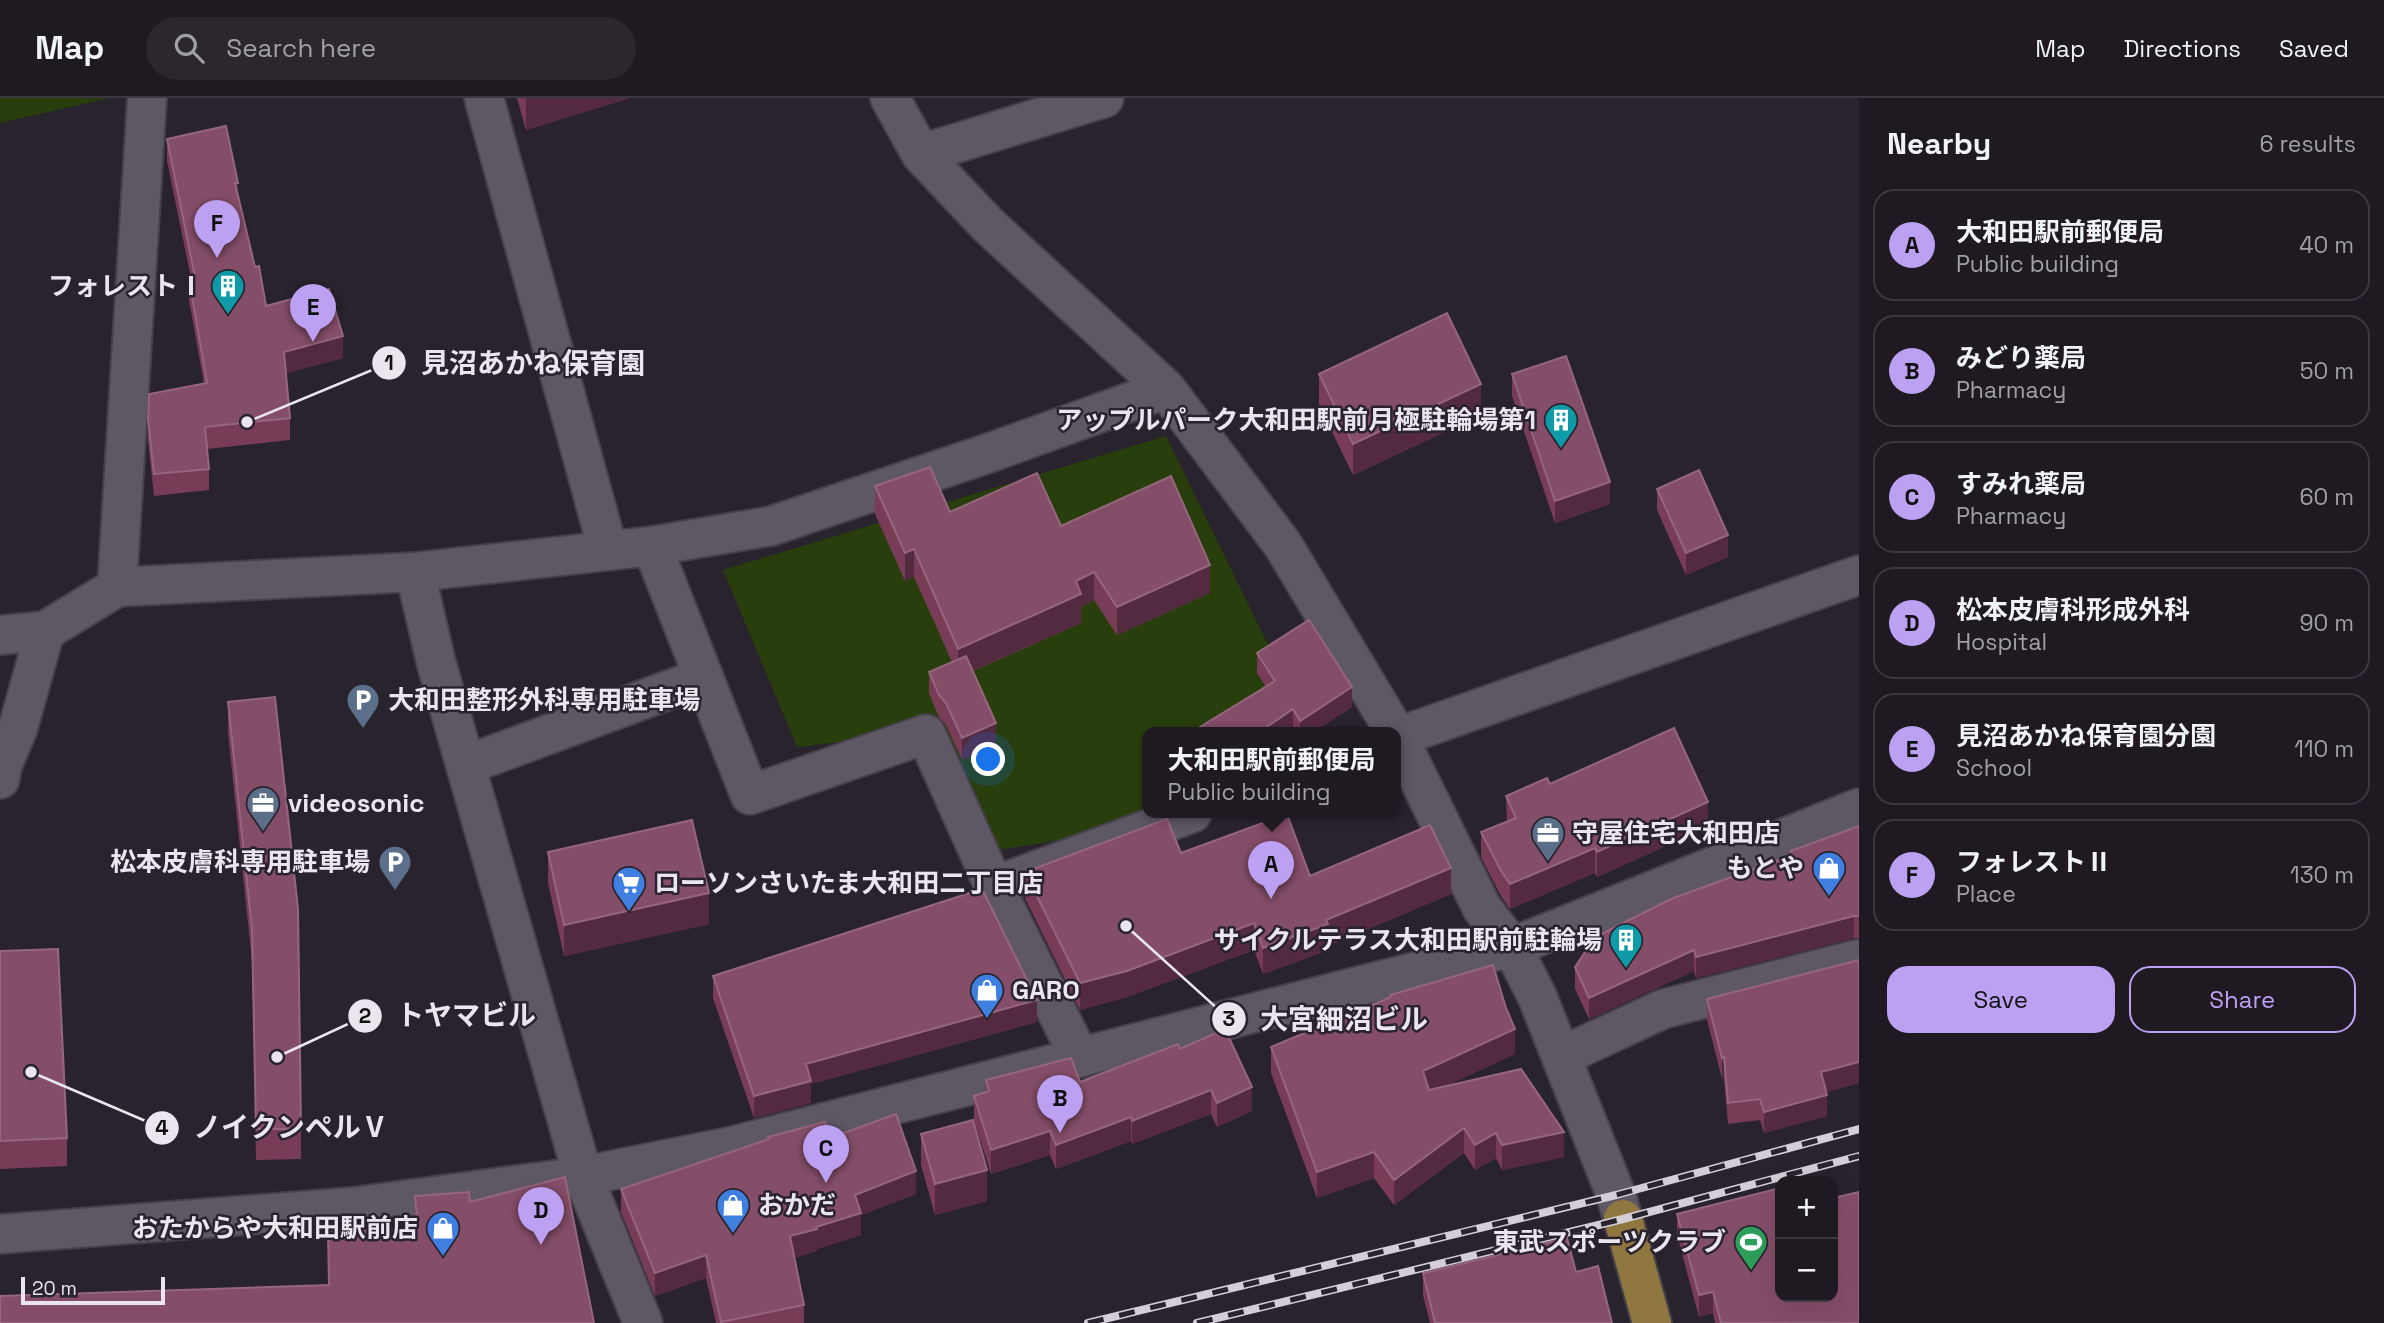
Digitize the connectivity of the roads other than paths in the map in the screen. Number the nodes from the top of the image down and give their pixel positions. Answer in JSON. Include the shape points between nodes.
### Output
{"nodes":[{"id":1,"x":147,"y":98,"type":"edge"},
{"id":2,"x":484,"y":98,"type":"edge"},
{"id":3,"x":890,"y":98,"type":"edge"},
{"id":4,"x":1104,"y":98,"type":"edge"},
{"id":5,"x":921,"y":154,"type":"junction"},
{"id":6,"x":1166,"y":389,"type":"junction"},
{"id":7,"x":652,"y":546,"type":"junction"},
{"id":8,"x":608,"y":550,"type":"junction"},
{"id":9,"x":415,"y":572,"type":"junction"},
{"id":10,"x":1859,"y":575,"type":"edge"},
{"id":11,"x":117,"y":587,"type":"junction"},
{"id":12,"x":45,"y":631,"type":"junction"},
{"id":13,"x":0,"y":635,"type":"edge"},
{"id":14,"x":704,"y":677,"type":"junction"},
{"id":15,"x":1391,"y":727,"type":"edge"},
{"id":16,"x":1401,"y":737,"type":"edge"},
{"id":17,"x":1401,"y":746,"type":"edge"},
{"id":18,"x":466,"y":765,"type":"junction"},
{"id":19,"x":0,"y":779,"type":"edge"},
{"id":20,"x":1859,"y":808,"type":"edge"},
{"id":21,"x":1178,"y":818,"type":"edge"},
{"id":22,"x":994,"y":886,"type":"junction"},
{"id":23,"x":1511,"y":947,"type":"junction"},
{"id":24,"x":1859,"y":959,"type":"edge"},
{"id":25,"x":1562,"y":1056,"type":"junction"},
{"id":26,"x":1080,"y":1058,"type":"junction"},
{"id":27,"x":583,"y":1176,"type":"junction"},
{"id":28,"x":1623,"y":1219,"type":"joint"},
{"id":29,"x":0,"y":1234,"type":"edge"},
{"id":30,"x":643,"y":1323,"type":"edge"},
{"id":31,"x":1652,"y":1323,"type":"edge"}],
"edges":[{"from":1,"to":11,"type":"street"},
{"from":2,"to":8,"type":"street"},
{"from":3,"to":5,"type":"street"},
{"from":4,"to":5,"type":"street"},
{"from":5,"to":6,"type":"street","via":[[987,224]]},
{"from":6,"to":7,"type":"street","via":[[771,526]]},
{"from":6,"to":15,"type":"street","via":[[1283,545]]},
{"from":7,"to":8,"type":"street"},
{"from":7,"to":14,"type":"street"},
{"from":8,"to":9,"type":"street"},
{"from":9,"to":11,"type":"street"},
{"from":9,"to":18,"type":"street"},
{"from":10,"to":16,"type":"street"},
{"from":11,"to":12,"type":"street"},
{"from":12,"to":13,"type":"street"},
{"from":12,"to":19,"type":"street"},
{"from":14,"to":18,"type":"street"},
{"from":14,"to":22,"type":"street","via":[[750,795],[926,734]]},
{"from":17,"to":23,"type":"street","via":[[1482,908]]},
{"from":18,"to":27,"type":"street"},
{"from":20,"to":23,"type":"street"},
{"from":21,"to":22,"type":"street"},
{"from":22,"to":26,"type":"street"},
{"from":23,"to":25,"type":"street"},
{"from":23,"to":26,"type":"street"},
{"from":24,"to":25,"type":"street","via":[[1663,1009]]},
{"from":25,"to":28,"type":"street"},
{"from":26,"to":27,"type":"street","via":[[728,1147]]},
{"from":27,"to":29,"type":"street","via":[[352,1207]]},
{"from":27,"to":30,"type":"street"},
{"from":28,"to":31,"type":"main road"}]}
